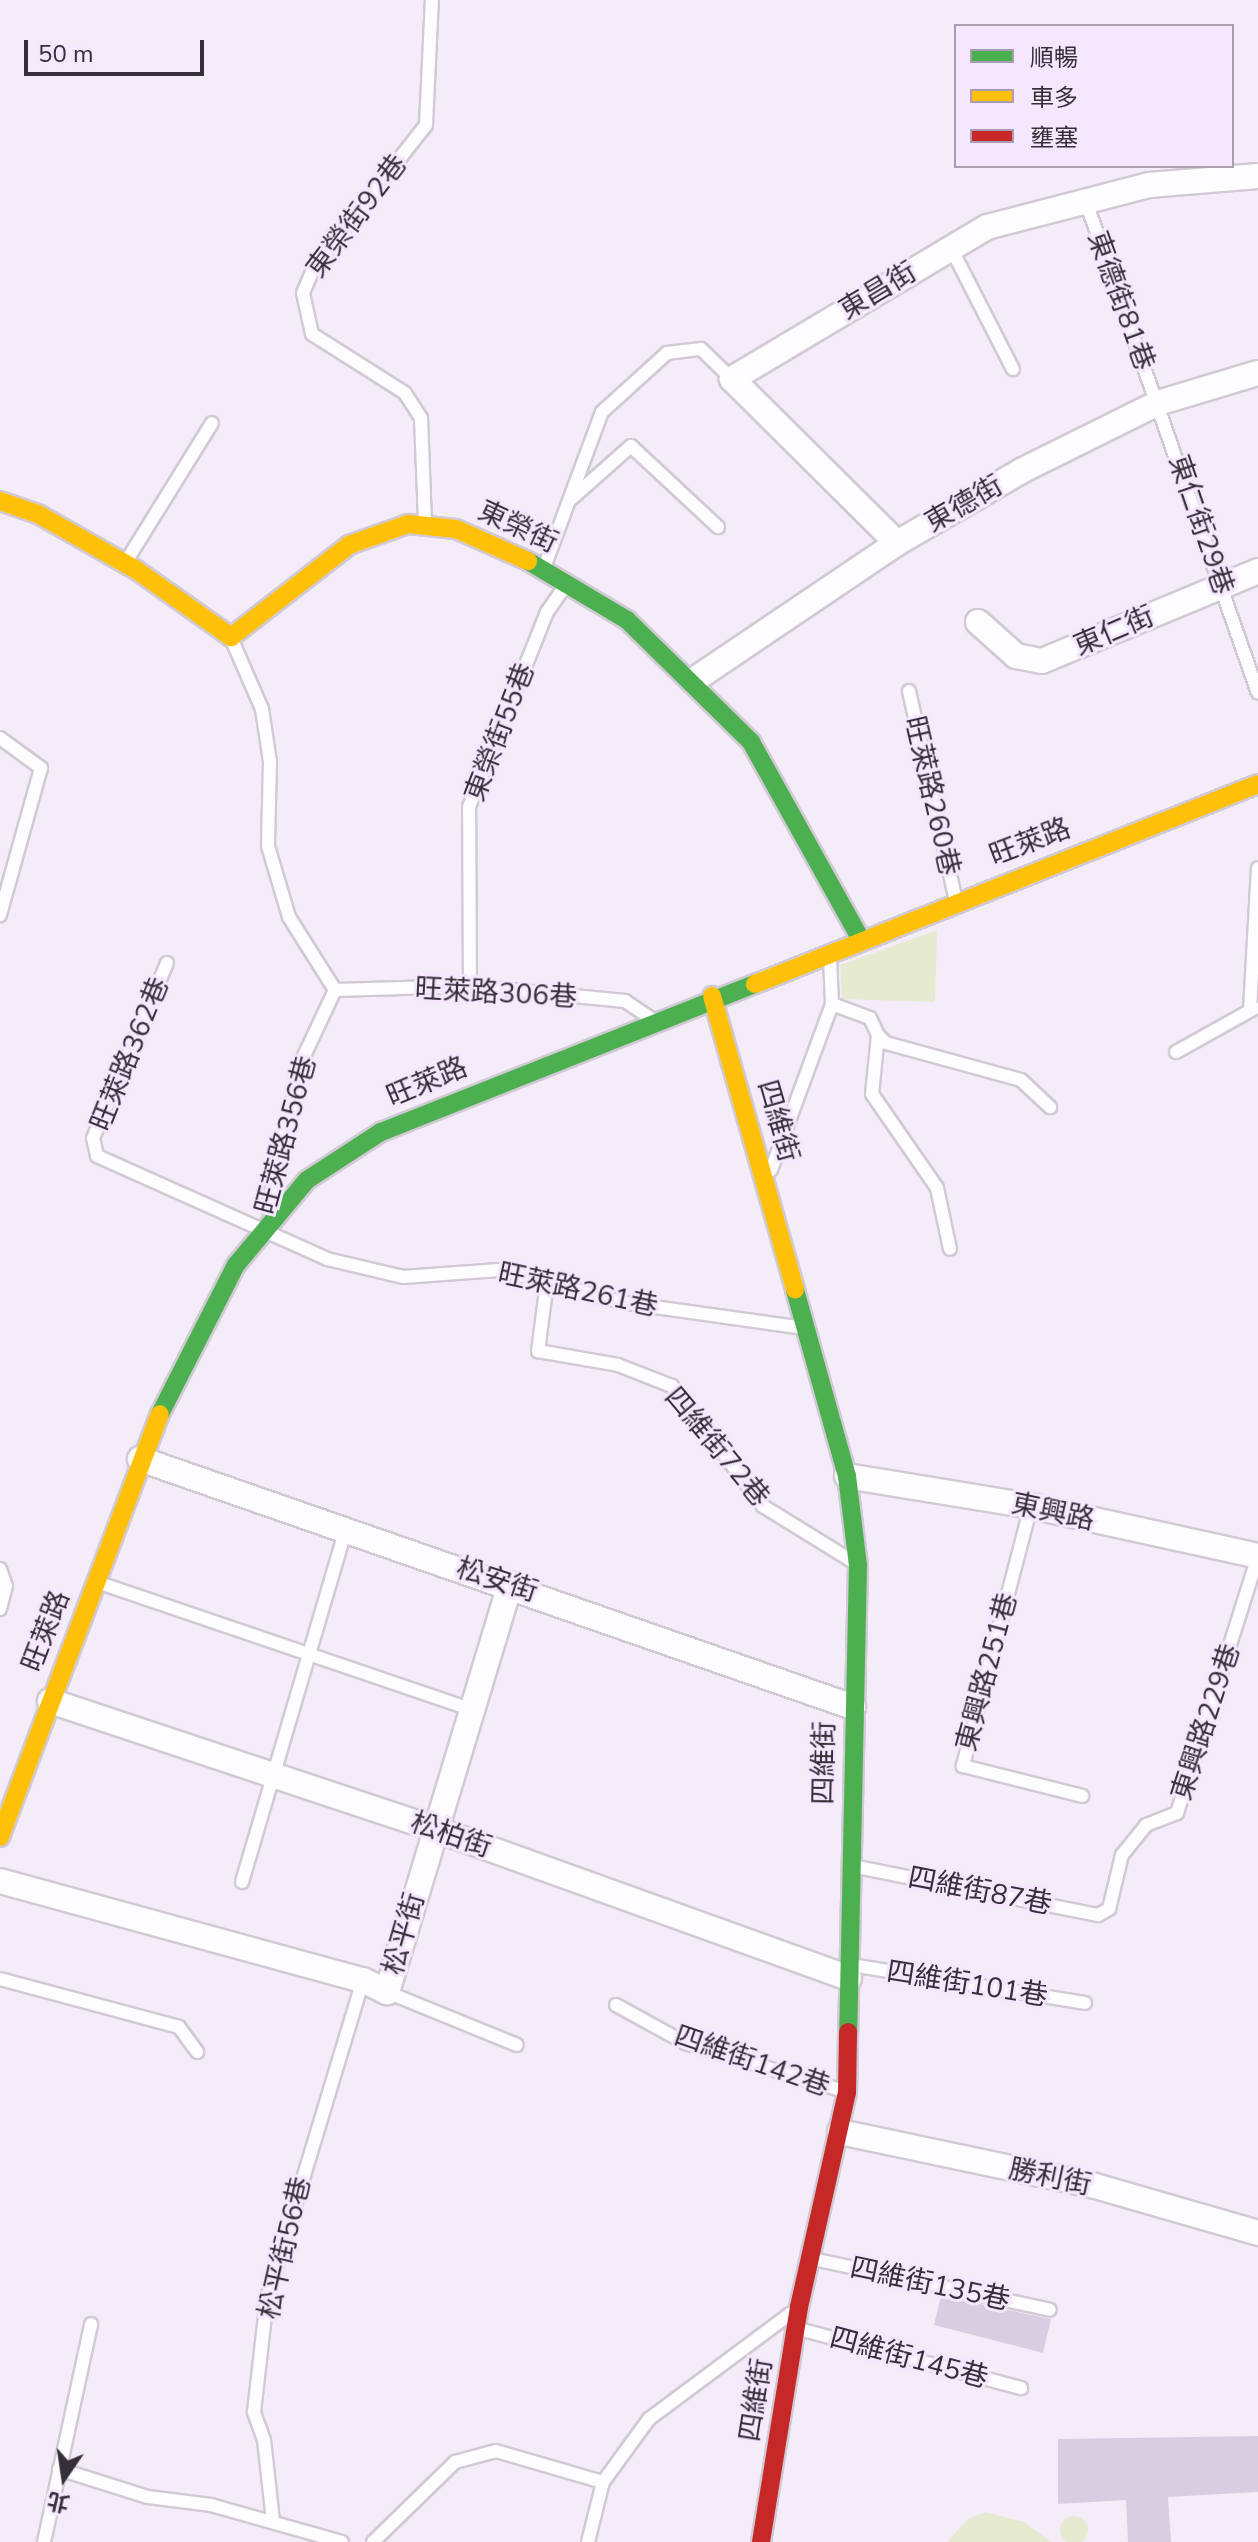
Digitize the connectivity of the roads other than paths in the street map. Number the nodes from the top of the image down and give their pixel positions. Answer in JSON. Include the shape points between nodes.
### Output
{"nodes":[{"id":1,"x":432,"y":0,"type":"edge"},
{"id":2,"x":1258,"y":176,"type":"edge"},
{"id":3,"x":1085,"y":199,"type":"junction"},
{"id":4,"x":951,"y":248,"type":"junction"},
{"id":5,"x":1013,"y":369,"type":"dead end"},
{"id":6,"x":1258,"y":373,"type":"edge"},
{"id":7,"x":732,"y":379,"type":"junction"},
{"id":8,"x":1158,"y":403,"type":"junction"},
{"id":9,"x":212,"y":423,"type":"dead end"},
{"id":10,"x":569,"y":501,"type":"junction"},
{"id":11,"x":2,"y":507,"type":"edge"},
{"id":12,"x":425,"y":526,"type":"junction"},
{"id":13,"x":718,"y":527,"type":"dead end"},
{"id":14,"x":897,"y":543,"type":"junction"},
{"id":15,"x":125,"y":563,"type":"junction"},
{"id":16,"x":544,"y":568,"type":"junction"},
{"id":17,"x":1258,"y":571,"type":"edge"},
{"id":18,"x":568,"y":583,"type":"junction"},
{"id":19,"x":1223,"y":586,"type":"junction"},
{"id":20,"x":978,"y":622,"type":"dead end"},
{"id":21,"x":231,"y":637,"type":"junction"},
{"id":22,"x":694,"y":680,"type":"junction"},
{"id":23,"x":909,"y":691,"type":"dead end"},
{"id":24,"x":1258,"y":693,"type":"edge"},
{"id":25,"x":0,"y":738,"type":"edge"},
{"id":26,"x":1258,"y":784,"type":"edge"},
{"id":27,"x":1258,"y":868,"type":"edge"},
{"id":28,"x":956,"y":901,"type":"junction"},
{"id":29,"x":0,"y":915,"type":"edge"},
{"id":30,"x":860,"y":938,"type":"junction"},
{"id":31,"x":829,"y":951,"type":"junction"},
{"id":32,"x":167,"y":963,"type":"dead end"},
{"id":33,"x":470,"y":986,"type":"junction"},
{"id":34,"x":335,"y":990,"type":"junction"},
{"id":35,"x":712,"y":996,"type":"junction"},
{"id":36,"x":832,"y":1004,"type":"junction"},
{"id":37,"x":1254,"y":1008,"type":"edge"},
{"id":38,"x":652,"y":1019,"type":"junction"},
{"id":39,"x":878,"y":1035,"type":"junction"},
{"id":40,"x":1176,"y":1052,"type":"dead end"},
{"id":41,"x":1050,"y":1107,"type":"dead end"},
{"id":42,"x":767,"y":1181,"type":"junction"},
{"id":43,"x":261,"y":1231,"type":"junction"},
{"id":44,"x":950,"y":1249,"type":"dead end"},
{"id":45,"x":547,"y":1282,"type":"junction"},
{"id":46,"x":806,"y":1329,"type":"junction"},
{"id":47,"x":140,"y":1459,"type":"junction"},
{"id":48,"x":847,"y":1476,"type":"junction"},
{"id":49,"x":1031,"y":1506,"type":"junction"},
{"id":50,"x":345,"y":1531,"type":"junction"},
{"id":51,"x":1258,"y":1556,"type":"edge"},
{"id":52,"x":858,"y":1565,"type":"junction"},
{"id":53,"x":0,"y":1569,"type":"edge"},
{"id":54,"x":95,"y":1581,"type":"junction"},
{"id":55,"x":510,"y":1584,"type":"junction"},
{"id":56,"x":0,"y":1609,"type":"edge"},
{"id":57,"x":310,"y":1657,"type":"junction"},
{"id":58,"x":50,"y":1701,"type":"junction"},
{"id":59,"x":853,"y":1707,"type":"junction"},
{"id":60,"x":473,"y":1710,"type":"junction"},
{"id":61,"x":275,"y":1778,"type":"junction"},
{"id":62,"x":1082,"y":1796,"type":"dead end"},
{"id":63,"x":435,"y":1829,"type":"junction"},
{"id":64,"x":0,"y":1837,"type":"edge"},
{"id":65,"x":850,"y":1866,"type":"junction"},
{"id":66,"x":0,"y":1881,"type":"edge"},
{"id":67,"x":242,"y":1882,"type":"dead end"},
{"id":68,"x":1109,"y":1909,"type":"joint"},
{"id":69,"x":849,"y":1972,"type":"junction"},
{"id":70,"x":0,"y":1979,"type":"edge"},
{"id":71,"x":363,"y":1980,"type":"junction"},
{"id":72,"x":387,"y":1992,"type":"junction"},
{"id":73,"x":1085,"y":2003,"type":"dead end"},
{"id":74,"x":616,"y":2005,"type":"dead end"},
{"id":75,"x":517,"y":2045,"type":"dead end"},
{"id":76,"x":197,"y":2052,"type":"dead end"},
{"id":77,"x":847,"y":2092,"type":"junction"},
{"id":78,"x":840,"y":2132,"type":"junction"},
{"id":79,"x":1258,"y":2233,"type":"edge"},
{"id":80,"x":810,"y":2258,"type":"junction"},
{"id":81,"x":799,"y":2307,"type":"junction"},
{"id":82,"x":1050,"y":2310,"type":"dead end"},
{"id":83,"x":91,"y":2324,"type":"dead end"},
{"id":84,"x":796,"y":2328,"type":"junction"},
{"id":85,"x":1021,"y":2388,"type":"dead end"},
{"id":86,"x":59,"y":2469,"type":"junction"},
{"id":87,"x":603,"y":2482,"type":"junction"},
{"id":88,"x":273,"y":2521,"type":"junction"},
{"id":89,"x":44,"y":2542,"type":"edge"},
{"id":90,"x":342,"y":2542,"type":"edge"},
{"id":91,"x":373,"y":2542,"type":"edge"},
{"id":92,"x":588,"y":2542,"type":"edge"},
{"id":93,"x":761,"y":2542,"type":"edge"}],
"edges":[{"from":1,"to":12,"type":"lane","name":"東榮街92巷","via":[[426,125],[313,269],[303,293],[312,334],[405,393],[421,418]]},
{"from":2,"to":3,"type":"street","name":"東昌街","via":[[1149,185]]},
{"from":3,"to":4,"type":"street","name":"東昌街","via":[[987,227]]},
{"from":3,"to":8,"type":"lane","name":"東德街81巷"},
{"from":4,"to":5,"type":"lane"},
{"from":4,"to":7,"type":"street","name":"東昌街"},
{"from":6,"to":8,"type":"street","name":"東德街"},
{"from":7,"to":10,"type":"lane","via":[[701,349],[667,353],[602,412]]},
{"from":7,"to":14,"type":"street"},
{"from":8,"to":14,"type":"street","name":"東德街","via":[[1021,471]]},
{"from":8,"to":19,"type":"lane","name":"東仁街29巷"},
{"from":9,"to":15,"type":"lane"},
{"from":10,"to":13,"type":"lane","via":[[631,446]]},
{"from":10,"to":16,"type":"lane"},
{"from":11,"to":15,"type":"street"},
{"from":12,"to":16,"type":"street","name":"東榮街","via":[[456,529]]},
{"from":12,"to":21,"type":"street","name":"東榮街","via":[[408,524],[349,545]]},
{"from":14,"to":22,"type":"street","name":"東德街"},
{"from":15,"to":21,"type":"street"},
{"from":16,"to":18,"type":"street","name":"東榮街"},
{"from":17,"to":19,"type":"street","name":"東仁街"},
{"from":18,"to":22,"type":"street","name":"東榮街","via":[[627,620]]},
{"from":18,"to":33,"type":"lane","name":"東榮街55巷","via":[[547,612],[469,807]]},
{"from":19,"to":20,"type":"street","name":"東仁街","via":[[1042,661],[1016,656]]},
{"from":19,"to":24,"type":"lane","name":"東仁街29巷"},
{"from":21,"to":34,"type":"lane","via":[[262,709],[270,762],[268,846],[289,917]]},
{"from":22,"to":30,"type":"street","name":"東榮街","via":[[751,742]]},
{"from":23,"to":28,"type":"lane","name":"旺萊路260巷"},
{"from":25,"to":29,"type":"lane","via":[[41,768]]},
{"from":26,"to":28,"type":"street","name":"旺萊路"},
{"from":27,"to":37,"type":"lane"},
{"from":28,"to":30,"type":"street","name":"旺萊路"},
{"from":30,"to":31,"type":"street","name":"旺萊路"},
{"from":31,"to":35,"type":"street","name":"旺萊路"},
{"from":31,"to":36,"type":"lane"},
{"from":32,"to":43,"type":"lane","name":"旺萊路362巷","via":[[93,1138],[97,1156]]},
{"from":33,"to":34,"type":"lane","name":"旺萊路306巷"},
{"from":33,"to":38,"type":"lane","name":"旺萊路306巷","via":[[625,1001]]},
{"from":34,"to":43,"type":"lane","name":"旺萊路356巷","via":[[303,1058]]},
{"from":35,"to":38,"type":"street","name":"旺萊路"},
{"from":35,"to":42,"type":"street","name":"四維街"},
{"from":36,"to":39,"type":"lane","via":[[870,1018]]},
{"from":36,"to":42,"type":"lane"},
{"from":37,"to":40,"type":"lane"},
{"from":38,"to":43,"type":"street","name":"旺萊路","via":[[381,1132],[307,1180]]},
{"from":39,"to":41,"type":"lane","via":[[886,1043],[1021,1080]]},
{"from":39,"to":44,"type":"lane","via":[[872,1094],[937,1188]]},
{"from":42,"to":46,"type":"street","name":"四維街"},
{"from":43,"to":45,"type":"lane","name":"旺萊路261巷","via":[[327,1259],[403,1277],[499,1270]]},
{"from":43,"to":47,"type":"street","name":"旺萊路","via":[[220,1292]]},
{"from":45,"to":46,"type":"lane","name":"旺萊路261巷","via":[[626,1303]]},
{"from":45,"to":52,"type":"lane","name":"四維街72巷","via":[[538,1351],[618,1365],[672,1386],[763,1506]]},
{"from":46,"to":48,"type":"street","name":"四維街"},
{"from":47,"to":50,"type":"street","name":"松安街"},
{"from":47,"to":54,"type":"street","name":"旺萊路"},
{"from":48,"to":49,"type":"street","name":"東興路"},
{"from":48,"to":52,"type":"street","name":"四維街"},
{"from":49,"to":51,"type":"street","name":"東興路"},
{"from":49,"to":62,"type":"lane","name":"東興路251巷","via":[[963,1766]]},
{"from":50,"to":55,"type":"street","name":"松安街"},
{"from":50,"to":57,"type":"lane"},
{"from":51,"to":68,"type":"lane","name":"東興路229巷","via":[[1177,1813],[1146,1825],[1122,1855]]},
{"from":52,"to":59,"type":"street","name":"四維街"},
{"from":53,"to":56,"type":"lane","via":[[6,1586]]},
{"from":54,"to":57,"type":"lane"},
{"from":54,"to":58,"type":"street","name":"旺萊路"},
{"from":55,"to":59,"type":"street","name":"松安街"},
{"from":55,"to":60,"type":"street","name":"松平街"},
{"from":57,"to":60,"type":"lane"},
{"from":57,"to":61,"type":"lane"},
{"from":58,"to":61,"type":"street","name":"松柏街"},
{"from":58,"to":64,"type":"street","name":"旺萊路"},
{"from":59,"to":65,"type":"street","name":"四維街"},
{"from":60,"to":63,"type":"street","name":"松平街"},
{"from":61,"to":63,"type":"street","name":"松柏街"},
{"from":61,"to":67,"type":"lane"},
{"from":63,"to":69,"type":"street","name":"松柏街"},
{"from":63,"to":72,"type":"street","name":"松平街"},
{"from":65,"to":68,"type":"lane","name":"四維街87巷","via":[[1098,1915]]},
{"from":65,"to":69,"type":"street","name":"四維街"},
{"from":66,"to":71,"type":"street","name":"松平街"},
{"from":69,"to":73,"type":"lane","name":"四維街101巷"},
{"from":69,"to":77,"type":"street","name":"四維街"},
{"from":70,"to":76,"type":"lane","via":[[179,2027]]},
{"from":71,"to":72,"type":"street","name":"松平街"},
{"from":71,"to":88,"type":"lane","name":"松平街56巷","via":[[267,2298],[254,2412],[264,2440]]},
{"from":72,"to":75,"type":"lane"},
{"from":74,"to":77,"type":"lane","name":"四維街142巷","via":[[685,2043]]},
{"from":77,"to":78,"type":"street","name":"四維街"},
{"from":78,"to":79,"type":"street","name":"勝利街","via":[[1092,2185]]},
{"from":78,"to":80,"type":"street","name":"四維街"},
{"from":80,"to":81,"type":"street","name":"四維街"},
{"from":80,"to":82,"type":"lane","name":"四維街135巷"},
{"from":81,"to":84,"type":"street","name":"四維街"},
{"from":81,"to":87,"type":"lane","via":[[649,2419]]},
{"from":83,"to":86,"type":"lane"},
{"from":84,"to":85,"type":"lane","name":"四維街145巷"},
{"from":84,"to":93,"type":"street","name":"四維街"},
{"from":86,"to":88,"type":"lane","via":[[148,2497]]},
{"from":86,"to":89,"type":"lane"},
{"from":87,"to":91,"type":"lane","via":[[496,2451],[455,2462]]},
{"from":87,"to":92,"type":"lane"},
{"from":88,"to":90,"type":"lane"}]}
